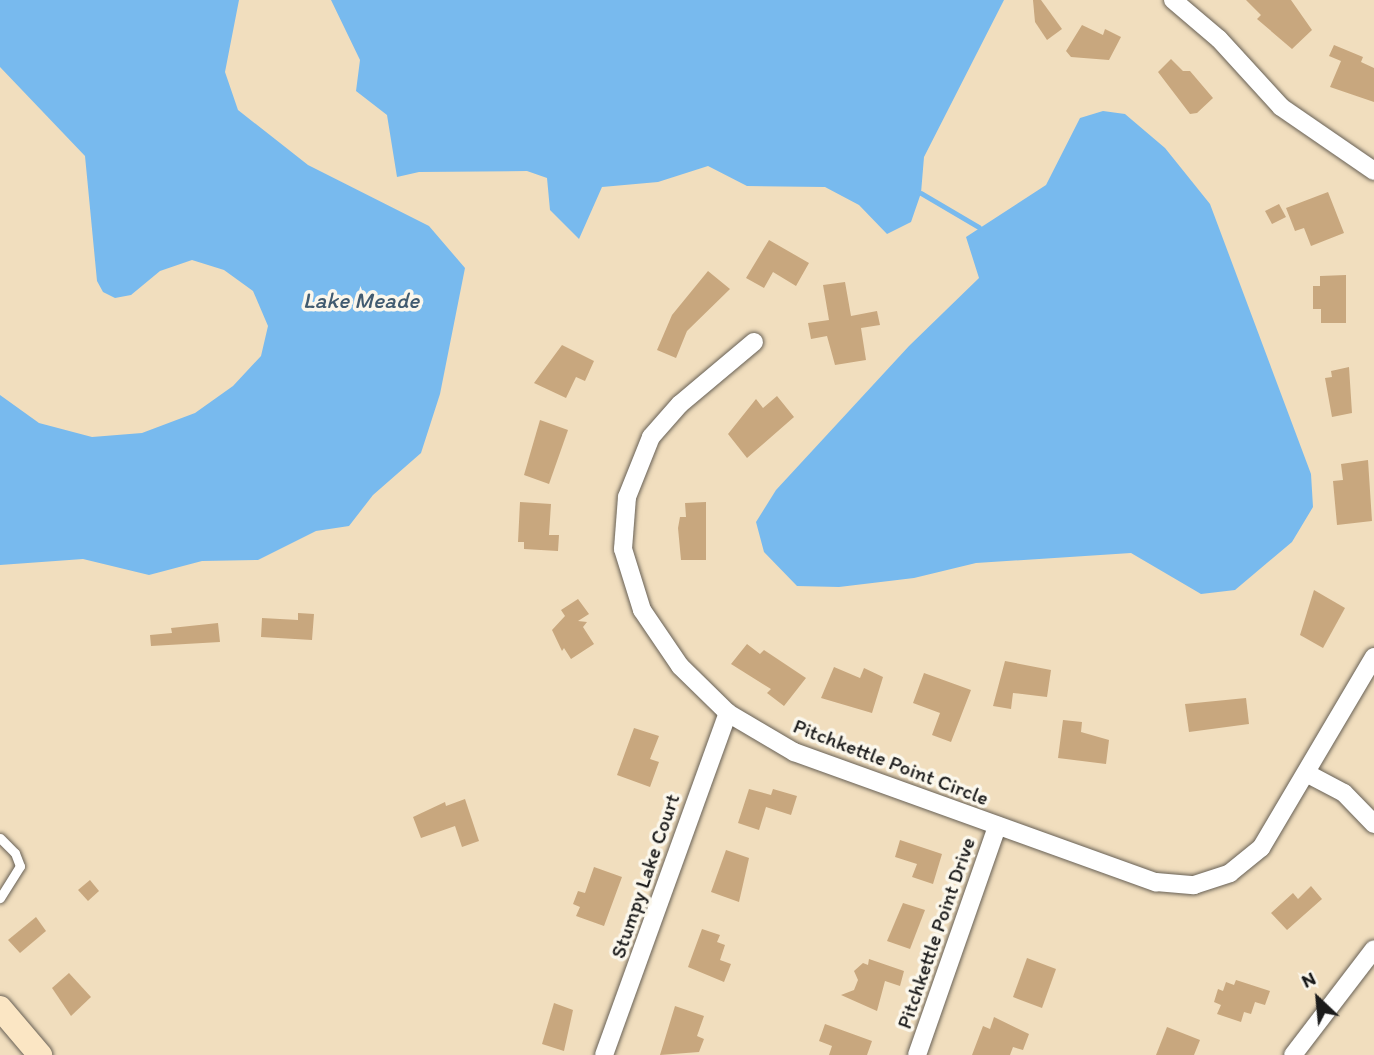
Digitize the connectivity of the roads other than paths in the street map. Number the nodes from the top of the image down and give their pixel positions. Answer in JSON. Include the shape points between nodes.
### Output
{"nodes":[{"id":1,"x":1173,"y":0,"type":"edge"},
{"id":2,"x":1374,"y":171,"type":"edge"},
{"id":3,"x":754,"y":342,"type":"dead end"},
{"id":4,"x":1374,"y":657,"type":"edge"},
{"id":5,"x":728,"y":713,"type":"junction"},
{"id":6,"x":1308,"y":774,"type":"junction"},
{"id":7,"x":1374,"y":824,"type":"edge"},
{"id":8,"x":997,"y":826,"type":"junction"},
{"id":9,"x":0,"y":838,"type":"edge"},
{"id":10,"x":0,"y":898,"type":"edge"},
{"id":11,"x":1374,"y":949,"type":"edge"},
{"id":12,"x":4,"y":1020,"type":"edge"},
{"id":13,"x":40,"y":1055,"type":"edge"},
{"id":14,"x":604,"y":1055,"type":"edge"},
{"id":15,"x":917,"y":1055,"type":"edge"},
{"id":16,"x":1293,"y":1055,"type":"edge"}],
"edges":[{"from":1,"to":2,"type":"street","via":[[1219,39],[1281,107]]},
{"from":3,"to":5,"type":"street","name":"Pitchkettle Point Circle","via":[[680,404],[651,437],[633,476],[623,523],[625,564],[642,610],[680,666]]},
{"from":4,"to":6,"type":"street","name":"Pitchkettle Point Circle"},
{"from":5,"to":8,"type":"street","name":"Pitchkettle Point Circle","via":[[807,757]]},
{"from":5,"to":14,"type":"street","name":"Stumpy Lake Court"},
{"from":6,"to":7,"type":"street","via":[[1344,793]]},
{"from":6,"to":8,"type":"street","name":"Pitchkettle Point Circle","via":[[1261,848],[1230,873],[1194,885],[1156,882]]},
{"from":8,"to":15,"type":"street","name":"Pitchkettle Point Drive"},
{"from":9,"to":10,"type":"lane","via":[[20,866]]},
{"from":11,"to":16,"type":"street"},
{"from":12,"to":13,"type":"main road"}]}
